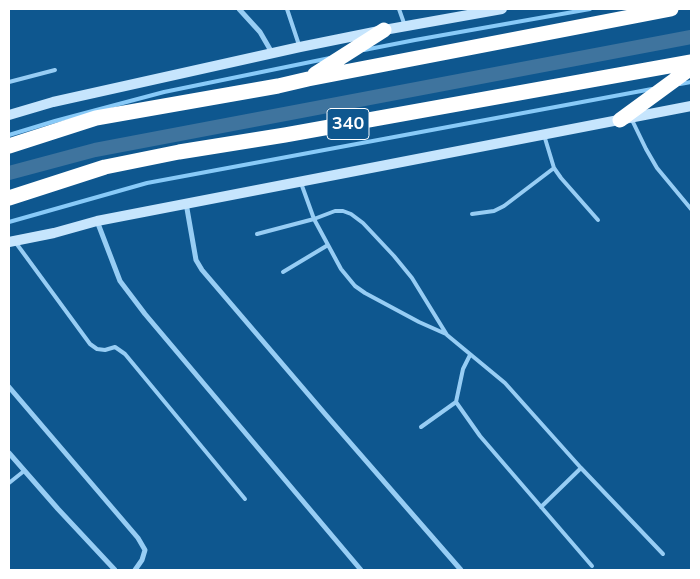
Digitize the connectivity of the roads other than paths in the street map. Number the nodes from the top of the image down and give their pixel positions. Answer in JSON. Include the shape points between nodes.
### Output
{"nodes":[{"id":1,"x":239,"y":9,"type":"edge"},
{"id":2,"x":287,"y":9,"type":"edge"},
{"id":3,"x":399,"y":9,"type":"edge"},
{"id":4,"x":502,"y":9,"type":"edge"},
{"id":5,"x":672,"y":9,"type":"edge"},
{"id":6,"x":468,"y":12,"type":"edge"},
{"id":7,"x":405,"y":26,"type":"junction"},
{"id":8,"x":384,"y":30,"type":"junction"},
{"id":9,"x":300,"y":47,"type":"junction"},
{"id":10,"x":271,"y":51,"type":"dead end"},
{"id":11,"x":691,"y":62,"type":"edge"},
{"id":12,"x":691,"y":68,"type":"edge"},
{"id":13,"x":55,"y":70,"type":"dead end"},
{"id":14,"x":308,"y":79,"type":"junction"},
{"id":15,"x":9,"y":82,"type":"edge"},
{"id":16,"x":691,"y":106,"type":"edge"},
{"id":17,"x":9,"y":115,"type":"edge"},
{"id":18,"x":625,"y":119,"type":"junction"},
{"id":19,"x":543,"y":134,"type":"junction"},
{"id":20,"x":9,"y":146,"type":"edge"},
{"id":21,"x":554,"y":168,"type":"junction"},
{"id":22,"x":300,"y":181,"type":"junction"},
{"id":23,"x":9,"y":198,"type":"edge"},
{"id":24,"x":186,"y":203,"type":"junction"},
{"id":25,"x":691,"y":209,"type":"edge"},
{"id":26,"x":472,"y":214,"type":"dead end"},
{"id":27,"x":314,"y":219,"type":"junction"},
{"id":28,"x":598,"y":220,"type":"dead end"},
{"id":29,"x":97,"y":221,"type":"junction"},
{"id":30,"x":257,"y":234,"type":"dead end"},
{"id":31,"x":12,"y":242,"type":"edge"},
{"id":32,"x":328,"y":245,"type":"junction"},
{"id":33,"x":283,"y":272,"type":"dead end"},
{"id":34,"x":447,"y":335,"type":"junction"},
{"id":35,"x":470,"y":354,"type":"junction"},
{"id":36,"x":9,"y":387,"type":"edge"},
{"id":37,"x":456,"y":402,"type":"junction"},
{"id":38,"x":422,"y":427,"type":"dead end"},
{"id":39,"x":9,"y":453,"type":"edge"},
{"id":40,"x":581,"y":468,"type":"junction"},
{"id":41,"x":24,"y":471,"type":"junction"},
{"id":42,"x":9,"y":484,"type":"edge"},
{"id":43,"x":245,"y":499,"type":"dead end"},
{"id":44,"x":541,"y":507,"type":"junction"},
{"id":45,"x":663,"y":554,"type":"dead end"},
{"id":46,"x":592,"y":566,"type":"dead end"},
{"id":47,"x":115,"y":570,"type":"edge"},
{"id":48,"x":135,"y":570,"type":"edge"},
{"id":49,"x":361,"y":570,"type":"edge"},
{"id":50,"x":461,"y":570,"type":"edge"}],
"edges":[{"from":1,"to":10,"type":"street","via":[[260,32]]},
{"from":2,"to":9,"type":"lane"},
{"from":3,"to":7,"type":"lane"},
{"from":4,"to":6,"type":"main road"},
{"from":5,"to":14,"type":"highway"},
{"from":6,"to":7,"type":"main road"},
{"from":7,"to":8,"type":"main road"},
{"from":8,"to":9,"type":"main road"},
{"from":8,"to":14,"type":"highway"},
{"from":9,"to":17,"type":"main road","via":[[53,102]]},
{"from":11,"to":23,"type":"highway","number":"340","via":[[180,152],[105,167]]},
{"from":12,"to":18,"type":"highway"},
{"from":13,"to":15,"type":"lane"},
{"from":14,"to":20,"type":"highway","via":[[96,118]]},
{"from":16,"to":18,"type":"main road","number":"340"},
{"from":18,"to":19,"type":"main road","number":"340"},
{"from":18,"to":25,"type":"lane","via":[[657,168]]},
{"from":19,"to":21,"type":"lane"},
{"from":19,"to":22,"type":"main road","number":"340"},
{"from":21,"to":26,"type":"lane","via":[[494,211]]},
{"from":21,"to":28,"type":"lane"},
{"from":22,"to":24,"type":"main road","number":"340"},
{"from":22,"to":27,"type":"lane"},
{"from":24,"to":29,"type":"main road","number":"340"},
{"from":24,"to":50,"type":"street","via":[[196,260],[202,270]]},
{"from":27,"to":30,"type":"lane"},
{"from":27,"to":32,"type":"lane"},
{"from":27,"to":34,"type":"lane","via":[[342,211],[363,224],[412,278]]},
{"from":29,"to":31,"type":"main road","number":"340"},
{"from":29,"to":49,"type":"street","via":[[120,282]]},
{"from":31,"to":43,"type":"lane","via":[[90,344],[105,350],[115,347],[125,354]]},
{"from":32,"to":33,"type":"lane"},
{"from":32,"to":34,"type":"lane","via":[[341,269],[365,294]]},
{"from":34,"to":35,"type":"lane"},
{"from":35,"to":37,"type":"lane","via":[[463,369]]},
{"from":35,"to":40,"type":"lane","via":[[505,383]]},
{"from":36,"to":48,"type":"street","via":[[138,538],[145,550]]},
{"from":37,"to":38,"type":"lane"},
{"from":37,"to":44,"type":"lane","via":[[480,436]]},
{"from":39,"to":41,"type":"street"},
{"from":40,"to":44,"type":"lane"},
{"from":40,"to":45,"type":"lane"},
{"from":41,"to":42,"type":"lane"},
{"from":41,"to":47,"type":"street"},
{"from":44,"to":46,"type":"lane"}]}
